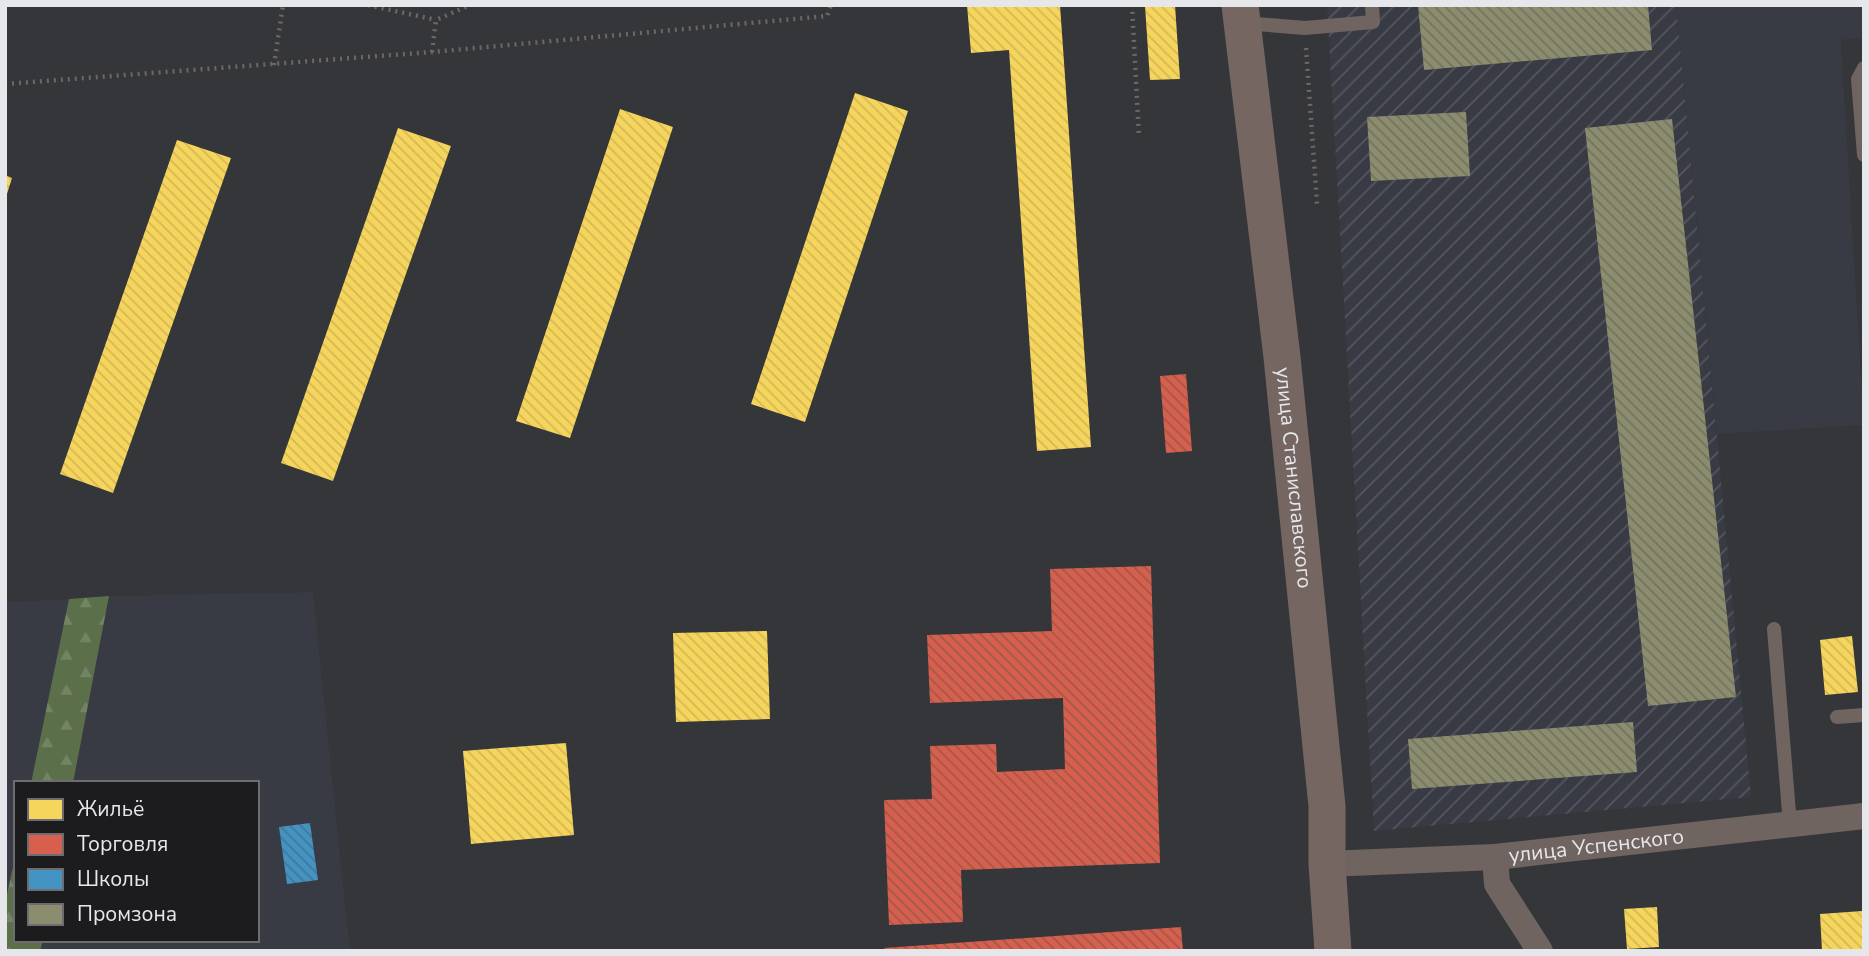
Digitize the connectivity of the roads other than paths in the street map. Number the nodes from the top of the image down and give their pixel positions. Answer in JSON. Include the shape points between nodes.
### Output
{"nodes":[{"id":1,"x":1372,"y":5,"type":"edge"},
{"id":2,"x":1241,"y":14,"type":"edge"},
{"id":3,"x":1864,"y":68,"type":"edge"},
{"id":4,"x":1864,"y":155,"type":"edge"},
{"id":5,"x":1774,"y":629,"type":"dead end"},
{"id":6,"x":1864,"y":715,"type":"edge"},
{"id":7,"x":1838,"y":717,"type":"dead end"},
{"id":8,"x":1864,"y":816,"type":"edge"},
{"id":9,"x":1790,"y":825,"type":"junction"},
{"id":10,"x":1495,"y":857,"type":"junction"},
{"id":11,"x":1327,"y":864,"type":"junction"},
{"id":12,"x":1333,"y":951,"type":"edge"},
{"id":13,"x":1539,"y":951,"type":"edge"}],
"edges":[{"from":1,"to":2,"type":"lane","via":[[1373,22],[1305,28]]},
{"from":2,"to":11,"type":"street","name":"улица Станиславского","via":[[1282,357],[1327,806]]},
{"from":3,"to":4,"type":"lane","via":[[1858,79]]},
{"from":5,"to":9,"type":"lane"},
{"from":6,"to":7,"type":"lane"},
{"from":8,"to":9,"type":"street","name":"улица Успенского"},
{"from":9,"to":10,"type":"street","name":"улица Успенского"},
{"from":10,"to":11,"type":"street","name":"улица Успенского"},
{"from":10,"to":13,"type":"street","via":[[1497,884]]},
{"from":11,"to":12,"type":"street","name":"улица Станиславского"}]}
